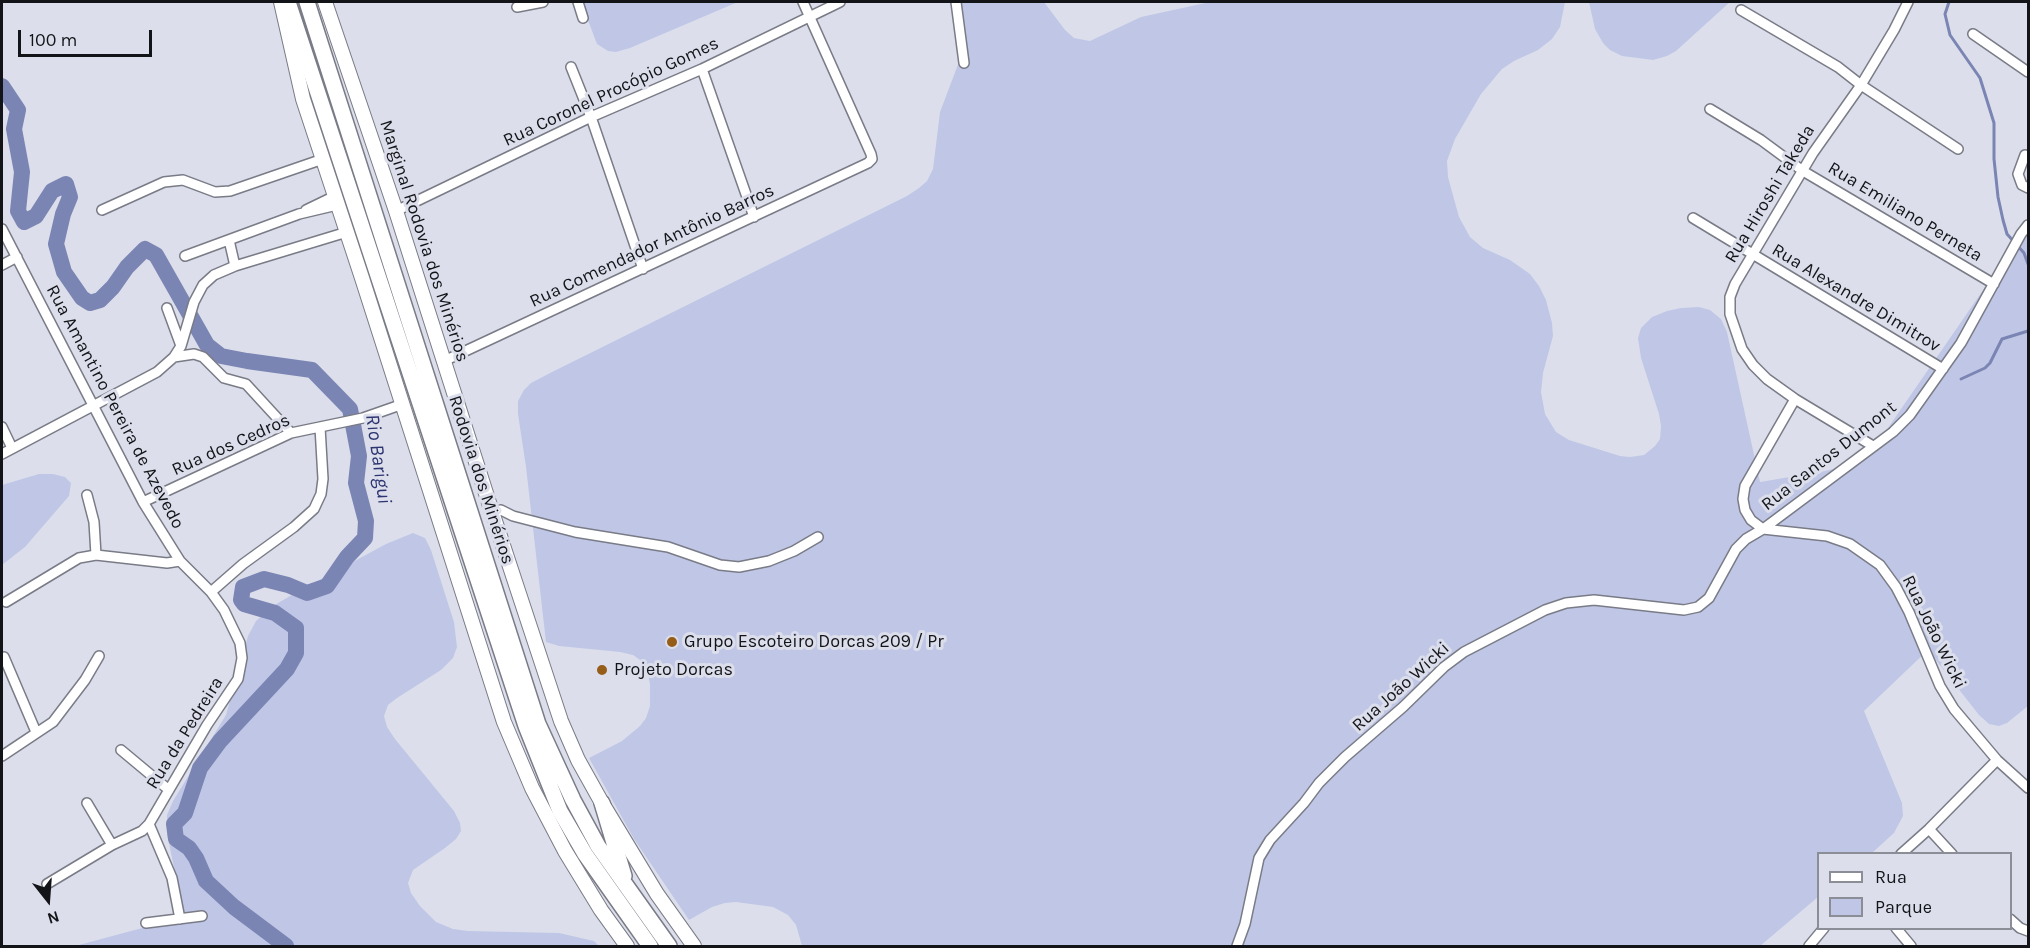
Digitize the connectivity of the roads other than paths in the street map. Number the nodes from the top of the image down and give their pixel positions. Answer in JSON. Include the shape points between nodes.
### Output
{"nodes":[{"id":1,"x":281,"y":2,"type":"edge"},
{"id":2,"x":288,"y":2,"type":"edge"},
{"id":3,"x":307,"y":2,"type":"edge"},
{"id":4,"x":326,"y":2,"type":"edge"},
{"id":5,"x":543,"y":2,"type":"edge"},
{"id":6,"x":578,"y":2,"type":"edge"},
{"id":7,"x":803,"y":2,"type":"edge"},
{"id":8,"x":840,"y":2,"type":"edge"},
{"id":9,"x":956,"y":2,"type":"edge"},
{"id":10,"x":1907,"y":2,"type":"edge"},
{"id":11,"x":517,"y":7,"type":"dead end"},
{"id":12,"x":1741,"y":10,"type":"dead end"},
{"id":13,"x":810,"y":17,"type":"junction"},
{"id":14,"x":583,"y":18,"type":"dead end"},
{"id":15,"x":1973,"y":34,"type":"dead end"},
{"id":16,"x":964,"y":63,"type":"dead end"},
{"id":17,"x":571,"y":67,"type":"dead end"},
{"id":18,"x":702,"y":69,"type":"junction"},
{"id":19,"x":2028,"y":72,"type":"edge"},
{"id":20,"x":1861,"y":85,"type":"junction"},
{"id":21,"x":1710,"y":109,"type":"dead end"},
{"id":22,"x":591,"y":117,"type":"junction"},
{"id":23,"x":1958,"y":149,"type":"dead end"},
{"id":24,"x":2025,"y":155,"type":"dead end"},
{"id":25,"x":323,"y":159,"type":"junction"},
{"id":26,"x":1803,"y":171,"type":"junction"},
{"id":27,"x":2028,"y":188,"type":"edge"},
{"id":28,"x":336,"y":201,"type":"junction"},
{"id":29,"x":102,"y":210,"type":"dead end"},
{"id":30,"x":396,"y":211,"type":"junction"},
{"id":31,"x":754,"y":217,"type":"junction"},
{"id":32,"x":1693,"y":218,"type":"dead end"},
{"id":33,"x":2028,"y":225,"type":"edge"},
{"id":34,"x":2,"y":229,"type":"edge"},
{"id":35,"x":347,"y":232,"type":"junction"},
{"id":36,"x":229,"y":240,"type":"junction"},
{"id":37,"x":1752,"y":255,"type":"junction"},
{"id":38,"x":185,"y":256,"type":"dead end"},
{"id":39,"x":16,"y":257,"type":"junction"},
{"id":40,"x":2,"y":265,"type":"edge"},
{"id":41,"x":235,"y":266,"type":"junction"},
{"id":42,"x":643,"y":269,"type":"junction"},
{"id":43,"x":1994,"y":284,"type":"junction"},
{"id":44,"x":167,"y":308,"type":"dead end"},
{"id":45,"x":181,"y":346,"type":"junction"},
{"id":46,"x":174,"y":357,"type":"junction"},
{"id":47,"x":444,"y":361,"type":"junction"},
{"id":48,"x":1943,"y":369,"type":"junction"},
{"id":49,"x":1795,"y":399,"type":"junction"},
{"id":50,"x":403,"y":404,"type":"junction"},
{"id":51,"x":93,"y":406,"type":"junction"},
{"id":52,"x":2,"y":427,"type":"edge"},
{"id":53,"x":320,"y":428,"type":"junction"},
{"id":54,"x":291,"y":433,"type":"junction"},
{"id":55,"x":1873,"y":446,"type":"junction"},
{"id":56,"x":12,"y":448,"type":"junction"},
{"id":57,"x":2,"y":454,"type":"edge"},
{"id":58,"x":87,"y":495,"type":"dead end"},
{"id":59,"x":143,"y":502,"type":"junction"},
{"id":60,"x":492,"y":512,"type":"junction"},
{"id":61,"x":1763,"y":529,"type":"junction"},
{"id":62,"x":818,"y":537,"type":"dead end"},
{"id":63,"x":96,"y":555,"type":"junction"},
{"id":64,"x":180,"y":561,"type":"junction"},
{"id":65,"x":212,"y":592,"type":"junction"},
{"id":66,"x":6,"y":602,"type":"dead end"},
{"id":67,"x":99,"y":656,"type":"dead end"},
{"id":68,"x":4,"y":657,"type":"dead end"},
{"id":69,"x":36,"y":732,"type":"junction"},
{"id":70,"x":121,"y":750,"type":"dead end"},
{"id":71,"x":2,"y":756,"type":"edge"},
{"id":72,"x":1997,"y":760,"type":"junction"},
{"id":73,"x":2028,"y":788,"type":"edge"},
{"id":74,"x":169,"y":790,"type":"junction"},
{"id":75,"x":87,"y":802,"type":"dead end"},
{"id":76,"x":602,"y":803,"type":"junction"},
{"id":77,"x":149,"y":824,"type":"junction"},
{"id":78,"x":1929,"y":829,"type":"junction"},
{"id":79,"x":112,"y":845,"type":"junction"},
{"id":80,"x":1902,"y":852,"type":"edge"},
{"id":81,"x":1950,"y":852,"type":"edge"},
{"id":82,"x":47,"y":884,"type":"dead end"},
{"id":83,"x":628,"y":891,"type":"junction"},
{"id":84,"x":202,"y":916,"type":"dead end"},
{"id":85,"x":180,"y":919,"type":"junction"},
{"id":86,"x":2012,"y":921,"type":"edge"},
{"id":87,"x":146,"y":923,"type":"dead end"},
{"id":88,"x":1822,"y":930,"type":"edge"},
{"id":89,"x":1898,"y":930,"type":"edge"},
{"id":90,"x":2028,"y":931,"type":"edge"},
{"id":91,"x":627,"y":946,"type":"edge"},
{"id":92,"x":650,"y":946,"type":"edge"},
{"id":93,"x":669,"y":946,"type":"edge"},
{"id":94,"x":694,"y":946,"type":"edge"},
{"id":95,"x":1237,"y":946,"type":"edge"},
{"id":96,"x":1809,"y":946,"type":"edge"},
{"id":97,"x":1911,"y":946,"type":"edge"}],
"edges":[{"from":1,"to":25,"type":"main road","via":[[303,99]]},
{"from":2,"to":92,"type":"main road","name":"Rodovia dos Minérios","via":[[526,726],[560,811],[614,898]]},
{"from":3,"to":83,"type":"main road","name":"Rodovia dos Minérios","via":[[538,724],[573,800]]},
{"from":4,"to":30,"type":"main road","name":"Marginal Rodovia dos Minérios"},
{"from":5,"to":11,"type":"street"},
{"from":6,"to":14,"type":"street"},
{"from":7,"to":13,"type":"street"},
{"from":8,"to":13,"type":"street","name":"Rua Coronel Procópio Gomes"},
{"from":9,"to":16,"type":"street"},
{"from":10,"to":20,"type":"street","name":"Rua Hiroshi Takeda"},
{"from":12,"to":20,"type":"street","via":[[1838,66]]},
{"from":13,"to":18,"type":"street","name":"Rua Coronel Procópio Gomes"},
{"from":13,"to":31,"type":"street","name":"Rua Comendador Antônio Barros","via":[[872,159]]},
{"from":15,"to":19,"type":"street"},
{"from":17,"to":22,"type":"street"},
{"from":18,"to":22,"type":"street","name":"Rua Coronel Procópio Gomes"},
{"from":18,"to":31,"type":"street"},
{"from":20,"to":23,"type":"street"},
{"from":20,"to":26,"type":"street","name":"Rua Hiroshi Takeda"},
{"from":21,"to":26,"type":"street","name":"Rua Emiliano Perneta"},
{"from":22,"to":30,"type":"street","name":"Rua Coronel Procópio Gomes"},
{"from":22,"to":42,"type":"street"},
{"from":24,"to":27,"type":"street","via":[[2018,174],[2022,185]]},
{"from":25,"to":28,"type":"main road"},
{"from":25,"to":29,"type":"street","via":[[230,191],[215,192],[183,180],[164,182]]},
{"from":26,"to":37,"type":"street","name":"Rua Hiroshi Takeda"},
{"from":26,"to":43,"type":"street","name":"Rua Emiliano Perneta"},
{"from":28,"to":35,"type":"main road"},
{"from":28,"to":36,"type":"street"},
{"from":30,"to":47,"type":"main road","name":"Marginal Rodovia dos Minérios"},
{"from":31,"to":42,"type":"street","name":"Rua Comendador Antônio Barros"},
{"from":32,"to":37,"type":"street","name":"Rua Alexandre Dimitrov"},
{"from":33,"to":43,"type":"street","name":"Rua Santos Dumont"},
{"from":34,"to":39,"type":"street","name":"Rua Amantino Pereira de Azevedo"},
{"from":35,"to":41,"type":"street"},
{"from":35,"to":50,"type":"main road"},
{"from":36,"to":38,"type":"street"},
{"from":36,"to":41,"type":"street"},
{"from":37,"to":48,"type":"street","name":"Rua Alexandre Dimitrov"},
{"from":37,"to":49,"type":"street","name":"Rua Hiroshi Takeda","via":[[1730,297],[1730,314],[1742,349],[1753,365]]},
{"from":39,"to":40,"type":"street"},
{"from":39,"to":51,"type":"street","name":"Rua Amantino Pereira de Azevedo"},
{"from":41,"to":45,"type":"street","via":[[214,274],[203,285]]},
{"from":42,"to":47,"type":"street","name":"Rua Comendador Antônio Barros"},
{"from":43,"to":48,"type":"street","name":"Rua Santos Dumont"},
{"from":44,"to":45,"type":"street"},
{"from":45,"to":46,"type":"street"},
{"from":46,"to":51,"type":"street","via":[[157,372]]},
{"from":46,"to":54,"type":"street","via":[[194,354],[224,378],[246,384]]},
{"from":47,"to":60,"type":"main road","name":"Marginal Rodovia dos Minérios"},
{"from":48,"to":55,"type":"street","name":"Rua Santos Dumont","via":[[1910,416]]},
{"from":49,"to":55,"type":"street","name":"Rua Hiroshi Takeda"},
{"from":49,"to":61,"type":"street","via":[[1745,486],[1745,510]]},
{"from":50,"to":53,"type":"street","name":"Rua dos Cedros"},
{"from":50,"to":91,"type":"main road","via":[[488,677],[518,755],[565,851]]},
{"from":51,"to":56,"type":"street"},
{"from":51,"to":59,"type":"street","name":"Rua Amantino Pereira de Azevedo"},
{"from":52,"to":56,"type":"street"},
{"from":53,"to":54,"type":"street","name":"Rua dos Cedros"},
{"from":53,"to":65,"type":"street","via":[[323,478],[314,509]]},
{"from":54,"to":59,"type":"street","name":"Rua dos Cedros"},
{"from":55,"to":61,"type":"street","name":"Rua Santos Dumont"},
{"from":56,"to":57,"type":"street"},
{"from":58,"to":63,"type":"street"},
{"from":59,"to":64,"type":"street","name":"Rua Amantino Pereira de Azevedo"},
{"from":60,"to":62,"type":"street","via":[[501,510],[575,532],[668,547],[720,565],[739,567],[769,561]]},
{"from":60,"to":76,"type":"main road","name":"Marginal Rodovia dos Minérios","via":[[561,721]]},
{"from":61,"to":72,"type":"street","name":"Rua João Wicki","via":[[1827,536],[1850,544],[1880,565],[1909,612],[1940,686]]},
{"from":61,"to":95,"type":"street","name":"Rua João Wicki","via":[[1736,549],[1709,598],[1698,607],[1684,610],[1594,600],[1566,603],[1464,652],[1444,667],[1319,783],[1270,840],[1259,858]]},
{"from":63,"to":64,"type":"street"},
{"from":63,"to":66,"type":"street","via":[[79,558]]},
{"from":64,"to":65,"type":"street","name":"Rua Amantino Pereira de Azevedo"},
{"from":65,"to":74,"type":"street","name":"Rua da Pedreira","via":[[240,643],[238,679]]},
{"from":67,"to":69,"type":"street","via":[[53,722]]},
{"from":68,"to":69,"type":"street"},
{"from":69,"to":71,"type":"street"},
{"from":70,"to":74,"type":"street"},
{"from":72,"to":73,"type":"street","name":"Rua João Wicki"},
{"from":72,"to":78,"type":"street"},
{"from":74,"to":77,"type":"street","name":"Rua da Pedreira"},
{"from":75,"to":79,"type":"street"},
{"from":76,"to":83,"type":"main road"},
{"from":76,"to":94,"type":"main road","name":"Marginal Rodovia dos Minérios"},
{"from":77,"to":79,"type":"street"},
{"from":77,"to":85,"type":"street","via":[[172,878]]},
{"from":78,"to":80,"type":"street"},
{"from":78,"to":81,"type":"street"},
{"from":79,"to":82,"type":"street"},
{"from":83,"to":93,"type":"main road","name":"Rodovia dos Minérios"},
{"from":84,"to":85,"type":"street"},
{"from":85,"to":87,"type":"street"},
{"from":86,"to":90,"type":"street"},
{"from":88,"to":96,"type":"street"},
{"from":89,"to":97,"type":"street"}]}
